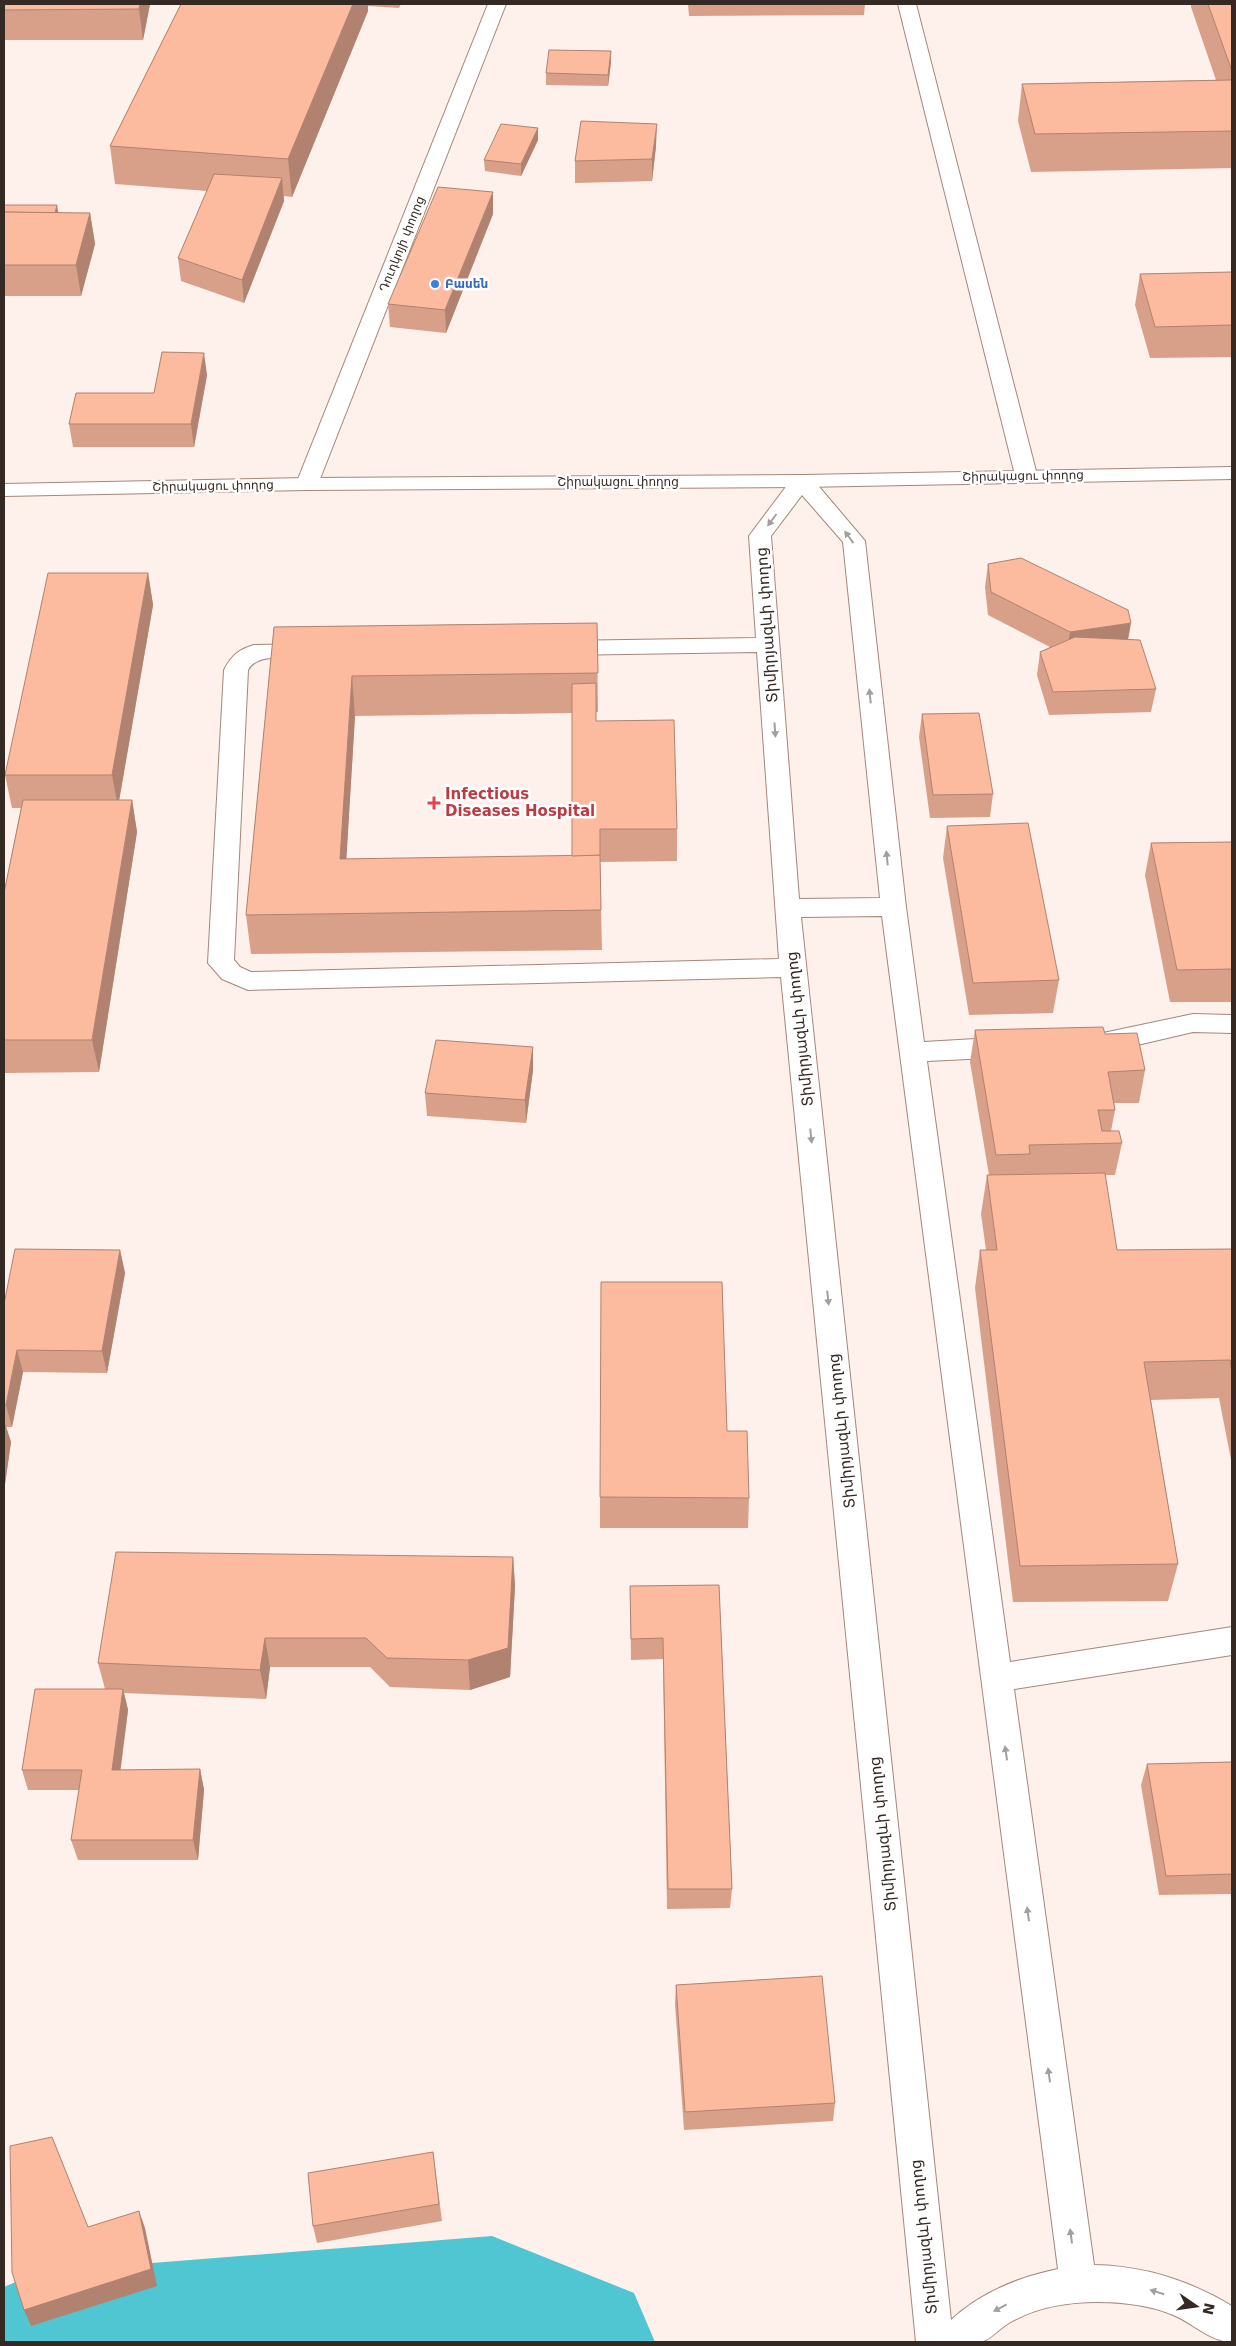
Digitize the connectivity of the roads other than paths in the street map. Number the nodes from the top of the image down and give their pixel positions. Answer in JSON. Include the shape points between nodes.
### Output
{"nodes":[{"id":1,"x":497,"y":4,"type":"edge"},
{"id":2,"x":907,"y":4,"type":"edge"},
{"id":3,"x":1232,"y":473,"type":"edge"},
{"id":4,"x":1026,"y":475,"type":"junction"},
{"id":5,"x":802,"y":481,"type":"junction"},
{"id":6,"x":307,"y":484,"type":"junction"},
{"id":7,"x":4,"y":490,"type":"edge"},
{"id":8,"x":768,"y":645,"type":"junction"},
{"id":9,"x":541,"y":648,"type":"edge"},
{"id":10,"x":333,"y":651,"type":"edge"},
{"id":11,"x":893,"y":906,"type":"junction"},
{"id":12,"x":787,"y":908,"type":"junction"},
{"id":13,"x":794,"y":968,"type":"junction"},
{"id":14,"x":1232,"y":1024,"type":"edge"},
{"id":15,"x":1080,"y":1044,"type":"edge"},
{"id":16,"x":1031,"y":1046,"type":"edge"},
{"id":17,"x":914,"y":1052,"type":"junction"},
{"id":18,"x":1232,"y":1641,"type":"edge"},
{"id":19,"x":995,"y":1678,"type":"junction"},
{"id":20,"x":1078,"y":2284,"type":"junction"},
{"id":21,"x":1232,"y":2328,"type":"edge"},
{"id":22,"x":935,"y":2342,"type":"edge"},
{"id":23,"x":955,"y":2342,"type":"edge"}],
"edges":[{"from":1,"to":6,"type":"street","name":"Դուդկոյի փողոց"},
{"from":2,"to":4,"type":"street"},
{"from":3,"to":4,"type":"street","name":"Շիրակացու փողոց"},
{"from":4,"to":5,"type":"street","name":"Շիրակացու փողոց"},
{"from":5,"to":6,"type":"street","name":"Շիրակացու փողոց"},
{"from":5,"to":8,"type":"street","name":"Տիմիրյազևի փողոց","one_way":true,"via":[[760,536]]},
{"from":11,"to":5,"type":"street","one_way":true,"via":[[854,541]]},
{"from":6,"to":7,"type":"street","name":"Շիրակացու փողոց"},
{"from":8,"to":9,"type":"street"},
{"from":8,"to":12,"type":"street","name":"Տիմիրյազևի փողոց","one_way":true},
{"from":10,"to":13,"type":"street","via":[[254,652],[241,660],[236,670],[221,963],[231,973],[248,981]]},
{"from":11,"to":12,"type":"street"},
{"from":11,"to":17,"type":"street"},
{"from":12,"to":13,"type":"street","name":"Տիմիրյազևի փողոց"},
{"from":13,"to":22,"type":"street","name":"Տիմիրյազևի փողոց","one_way":true},
{"from":14,"to":15,"type":"street","via":[[1193,1023],[1109,1043]]},
{"from":16,"to":17,"type":"street"},
{"from":17,"to":19,"type":"street"},
{"from":18,"to":19,"type":"street"},
{"from":20,"to":19,"type":"street","one_way":true},
{"from":21,"to":20,"type":"street","one_way":true,"via":[[1181,2299],[1146,2288],[1112,2283]]},
{"from":20,"to":23,"type":"street","one_way":true,"via":[[1036,2292],[999,2308],[965,2331]]}]}
